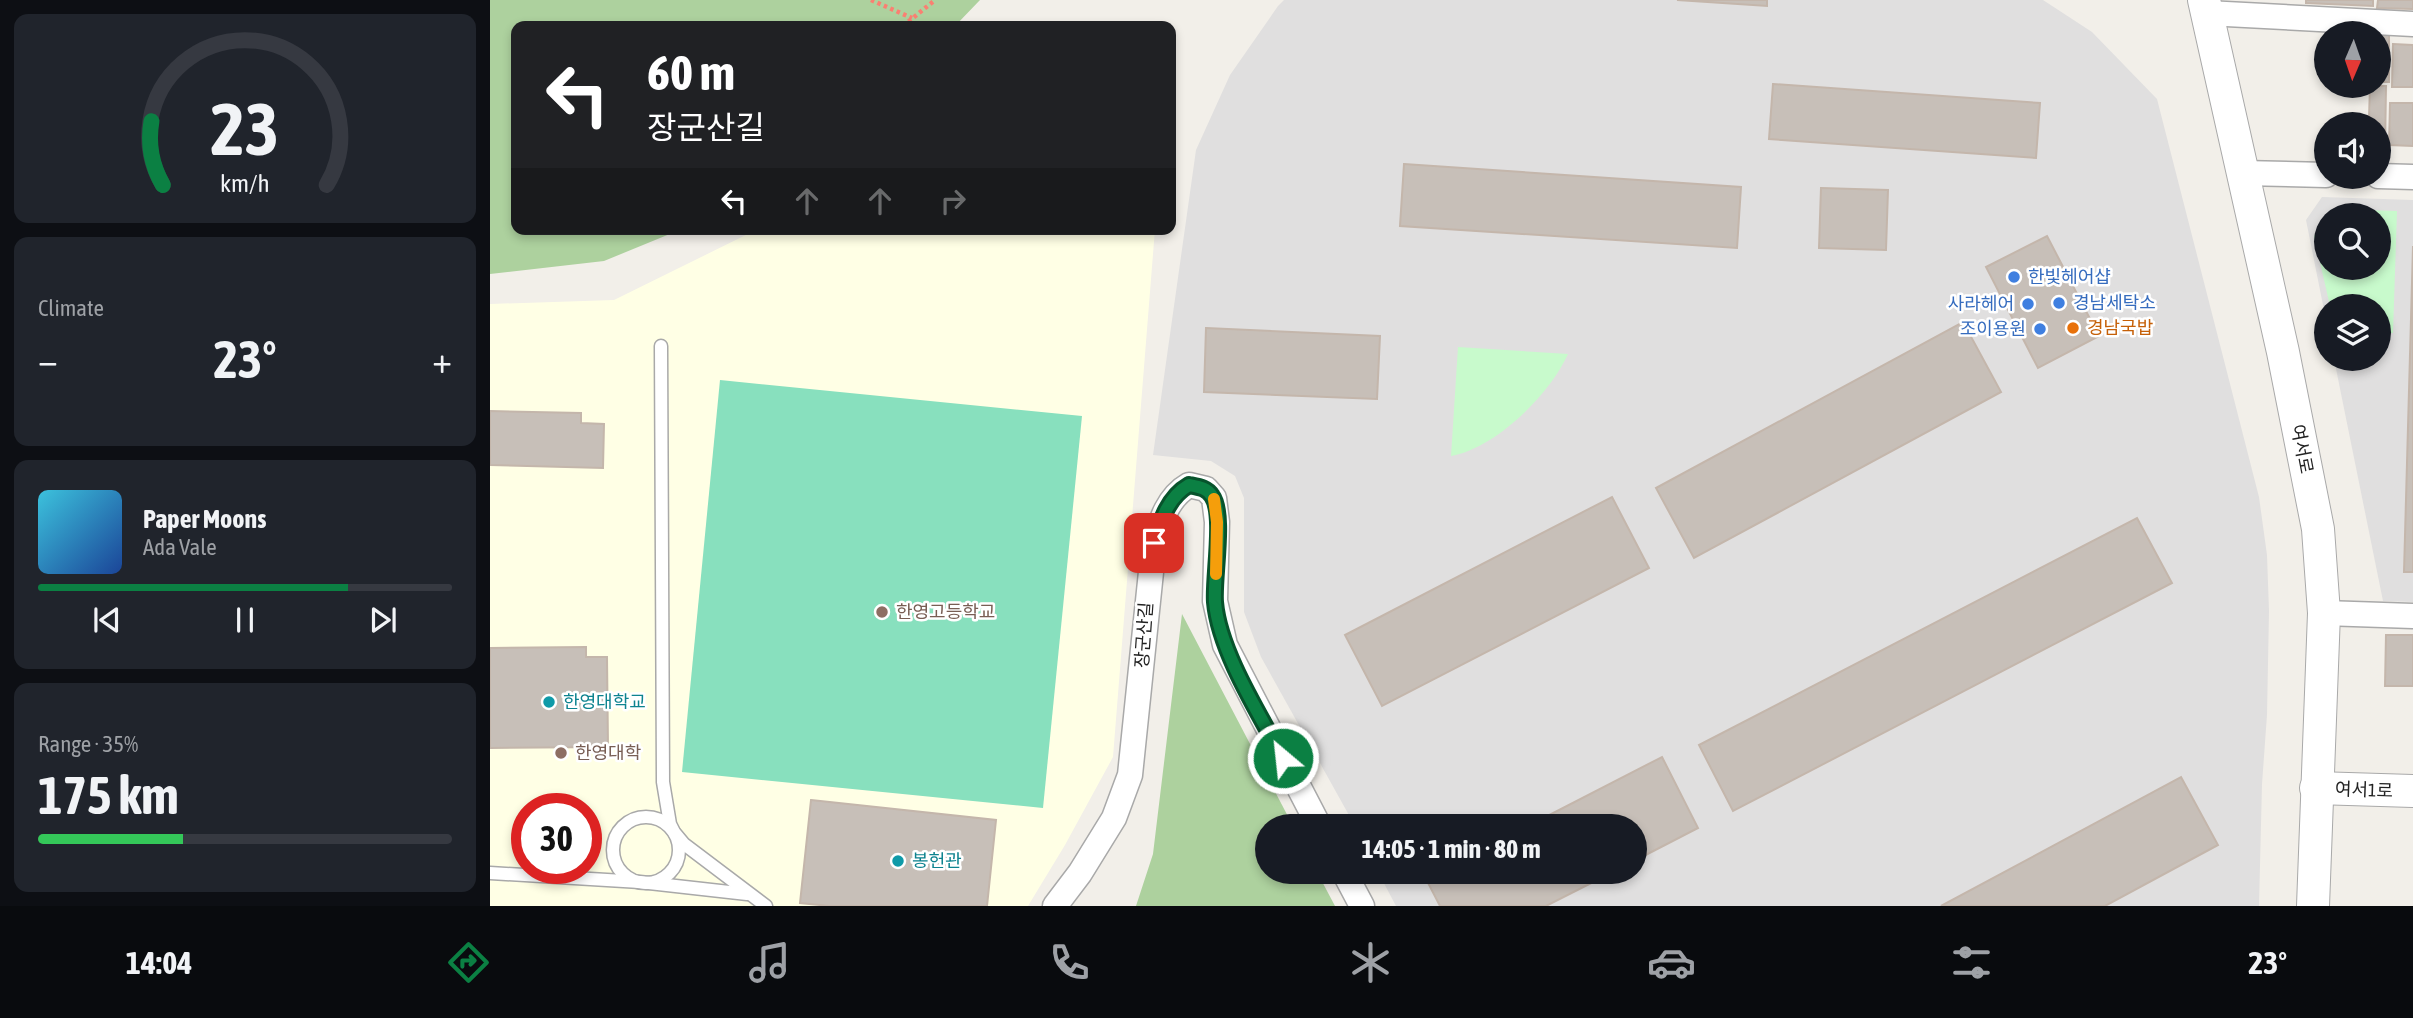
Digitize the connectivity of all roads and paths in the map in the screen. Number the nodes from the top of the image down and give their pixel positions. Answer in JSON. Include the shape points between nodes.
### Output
{"nodes":[{"id":1,"x":871,"y":0,"type":"edge"},
{"id":2,"x":935,"y":0,"type":"edge"},
{"id":3,"x":2206,"y":7,"type":"edge"},
{"id":4,"x":912,"y":18,"type":"junction"},
{"id":5,"x":909,"y":21,"type":"edge"},
{"id":6,"x":2413,"y":24,"type":"edge"},
{"id":7,"x":2242,"y":173,"type":"junction"},
{"id":8,"x":2314,"y":175,"type":"edge"},
{"id":9,"x":2391,"y":176,"type":"edge"},
{"id":10,"x":2413,"y":177,"type":"edge"},
{"id":11,"x":661,"y":346,"type":"dead end"},
{"id":12,"x":2324,"y":613,"type":"junction"},
{"id":13,"x":2413,"y":616,"type":"edge"},
{"id":14,"x":2315,"y":788,"type":"junction"},
{"id":15,"x":2413,"y":791,"type":"edge"},
{"id":16,"x":1313,"y":814,"type":"edge"},
{"id":17,"x":674,"y":832,"type":"junction"},
{"id":18,"x":490,"y":873,"type":"edge"},
{"id":19,"x":640,"y":882,"type":"junction"},
{"id":20,"x":1350,"y":884,"type":"edge"},
{"id":21,"x":747,"y":894,"type":"junction"},
{"id":22,"x":766,"y":906,"type":"edge"},
{"id":23,"x":1055,"y":906,"type":"edge"},
{"id":24,"x":1362,"y":906,"type":"edge"},
{"id":25,"x":2313,"y":906,"type":"edge"}],
"edges":[{"from":1,"to":4,"type":"path"},
{"from":2,"to":4,"type":"path"},
{"from":3,"to":6,"type":"street"},
{"from":3,"to":7,"type":"street","name":"여서로"},
{"from":4,"to":5,"type":"path"},
{"from":7,"to":8,"type":"street"},
{"from":7,"to":12,"type":"street","name":"여서로","via":[[2316,517]]},
{"from":9,"to":10,"type":"street"},
{"from":11,"to":17,"type":"lane","via":[[663,782]]},
{"from":12,"to":13,"type":"street"},
{"from":12,"to":14,"type":"street","name":"여서로"},
{"from":14,"to":15,"type":"street","name":"여서1로"},
{"from":14,"to":25,"type":"street","name":"여서로"},
{"from":16,"to":23,"type":"street","name":"장군산길","via":[[1226,645],[1215,601],[1214,498],[1206,489],[1189,485],[1177,492],[1154,543],[1130,775],[1114,818]]},
{"from":17,"to":19,"type":"lane","via":[[679,853],[676,864],[660,879]]},
{"from":17,"to":19,"type":"lane","via":[[666,823],[644,817],[633,819],[617,833],[615,864]]},
{"from":17,"to":21,"type":"lane"},
{"from":18,"to":19,"type":"lane"},
{"from":19,"to":21,"type":"lane"},
{"from":20,"to":24,"type":"street"},
{"from":21,"to":22,"type":"lane"}]}
